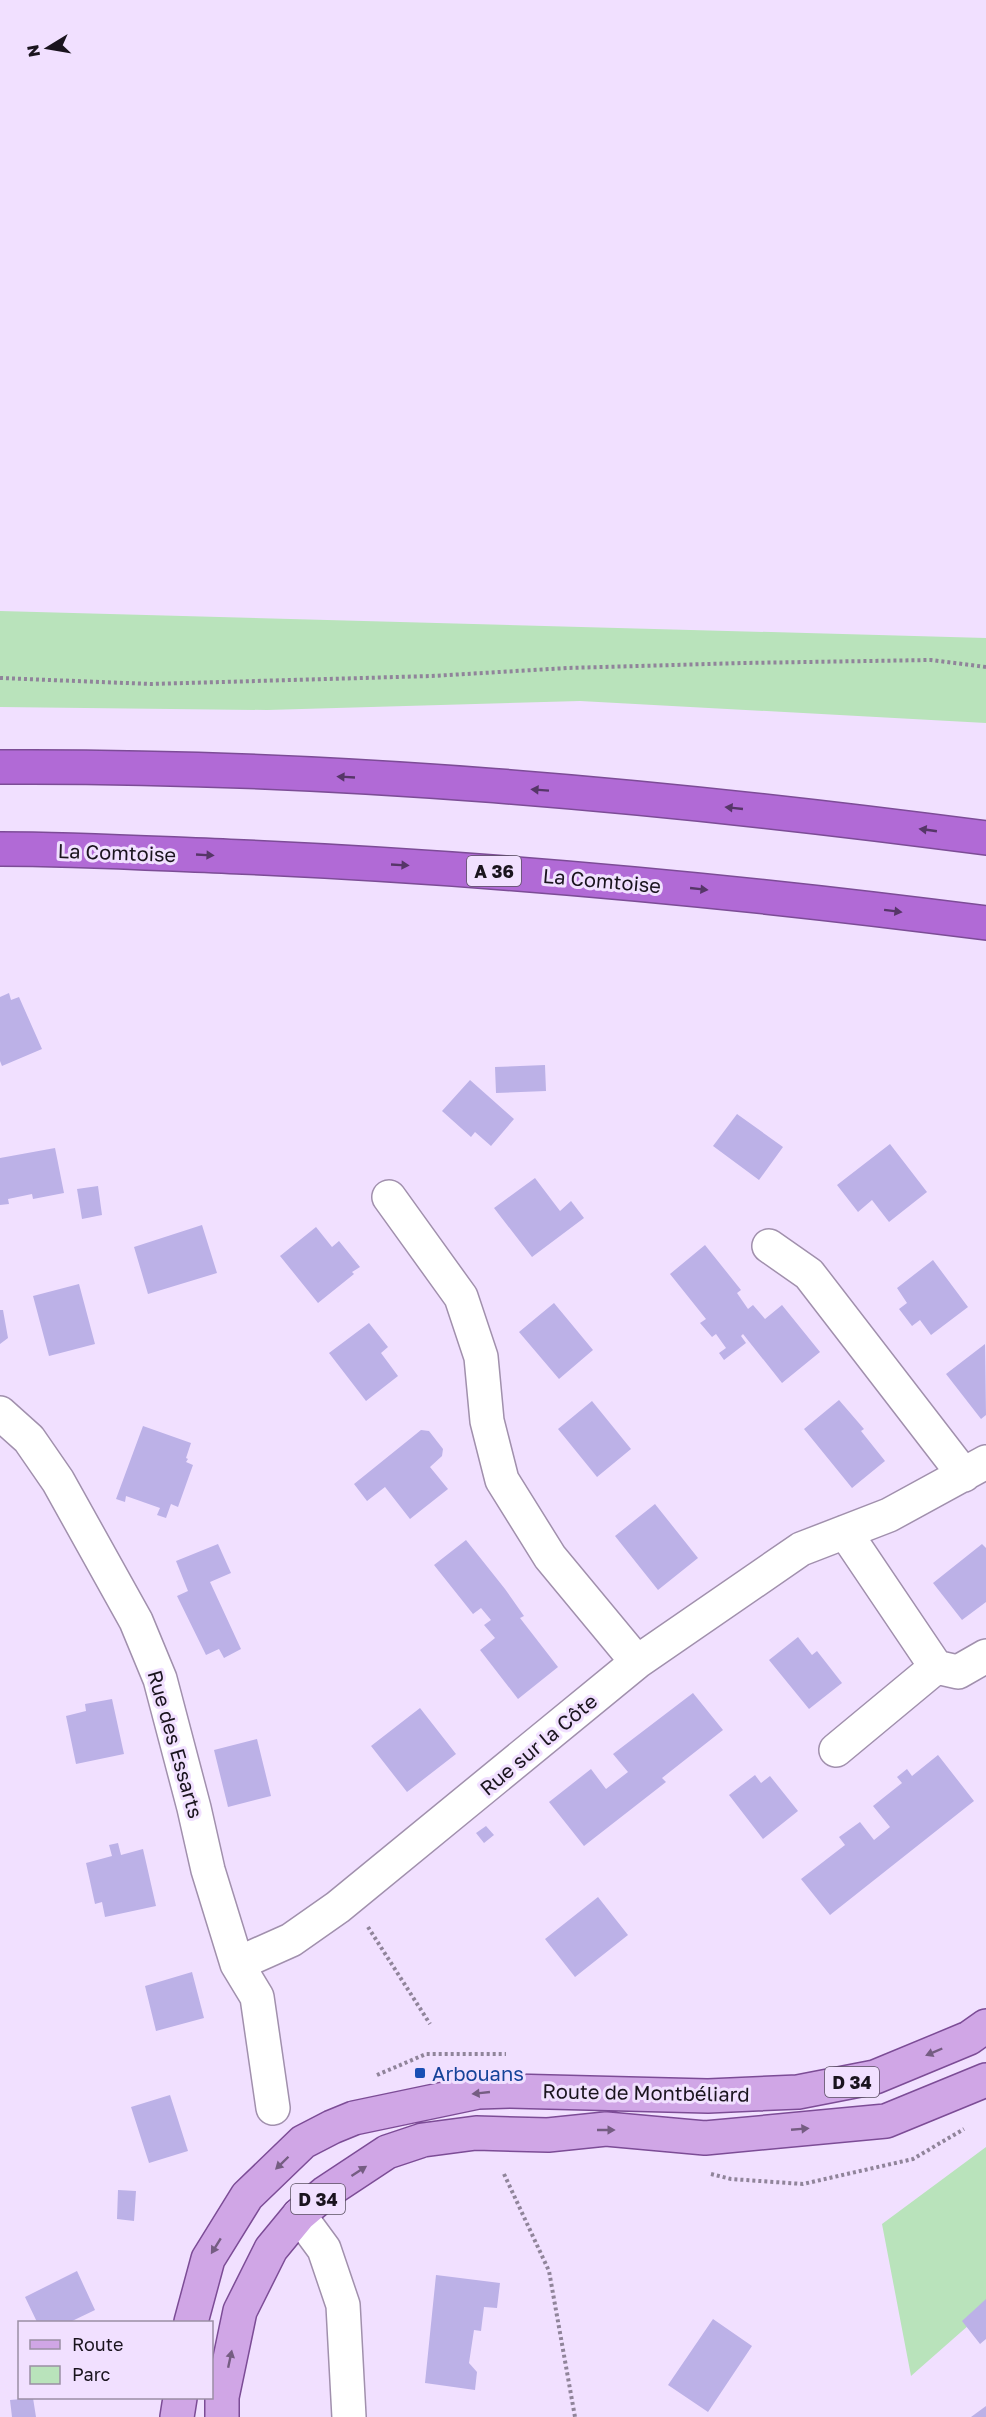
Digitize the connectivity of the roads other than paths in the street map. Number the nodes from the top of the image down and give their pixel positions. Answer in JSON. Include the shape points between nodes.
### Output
{"nodes":[{"id":1,"x":0,"y":767,"type":"edge"},
{"id":2,"x":986,"y":838,"type":"edge"},
{"id":3,"x":0,"y":849,"type":"edge"},
{"id":4,"x":986,"y":923,"type":"edge"},
{"id":5,"x":389,"y":1197,"type":"dead end"},
{"id":6,"x":769,"y":1246,"type":"dead end"},
{"id":7,"x":0,"y":1413,"type":"edge"},
{"id":8,"x":975,"y":1469,"type":"edge"},
{"id":9,"x":845,"y":1532,"type":"junction"},
{"id":10,"x":986,"y":1656,"type":"edge"},
{"id":11,"x":637,"y":1662,"type":"junction"},
{"id":12,"x":936,"y":1667,"type":"junction"},
{"id":13,"x":836,"y":1750,"type":"dead end"},
{"id":14,"x":237,"y":1964,"type":"junction"},
{"id":15,"x":986,"y":2026,"type":"edge"},
{"id":16,"x":986,"y":2080,"type":"edge"},
{"id":17,"x":273,"y":2108,"type":"dead end"},
{"id":18,"x":299,"y":2215,"type":"junction"},
{"id":19,"x":191,"y":2321,"type":"edge"},
{"id":20,"x":180,"y":2399,"type":"edge"},
{"id":21,"x":177,"y":2417,"type":"edge"},
{"id":22,"x":222,"y":2417,"type":"edge"},
{"id":23,"x":349,"y":2417,"type":"edge"}],
"edges":[{"from":2,"to":1,"type":"highway","one_way":true,"via":[[843,819],[450,783],[314,775]]},
{"from":3,"to":4,"type":"highway","name":"La Comtoise","number":"A 36","one_way":true,"via":[[292,859],[549,875]]},
{"from":5,"to":11,"type":"street","via":[[461,1297],[481,1356],[487,1421],[502,1480],[550,1557]]},
{"from":6,"to":8,"type":"street","via":[[809,1274]]},
{"from":7,"to":14,"type":"street","name":"Rue des Essarts","via":[[28,1439],[58,1481],[136,1621],[160,1679],[208,1870]]},
{"from":8,"to":9,"type":"street","name":"Rue sur la Côte","via":[[889,1515]]},
{"from":9,"to":11,"type":"street","name":"Rue sur la Côte","via":[[801,1549]]},
{"from":9,"to":12,"type":"street"},
{"from":10,"to":12,"type":"street","via":[[958,1672]]},
{"from":11,"to":14,"type":"street","name":"Rue sur la Côte","via":[[350,1898],[291,1940]]},
{"from":12,"to":13,"type":"street"},
{"from":14,"to":17,"type":"street","name":"Rue des Essarts","via":[[257,1997]]},
{"from":15,"to":19,"type":"main road","name":"Route de Montbéliard","number":"D 34","one_way":true,"via":[[969,2038],[876,2077],[798,2092],[708,2096],[478,2092],[354,2118],[303,2142],[247,2196],[208,2259]]},
{"from":18,"to":16,"type":"main road","name":"Route de Montbéliard","number":"D 34","one_way":true,"via":[[387,2152],[423,2140],[476,2133],[548,2135],[606,2129],[705,2138],[886,2121]]},
{"from":22,"to":18,"type":"main road","name":"Route de Montbéliard","number":"D 34","one_way":true,"via":[[222,2397],[240,2311],[271,2249]]},
{"from":18,"to":23,"type":"street","via":[[324,2249],[343,2305]]},
{"from":20,"to":21,"type":"main road"}]}
